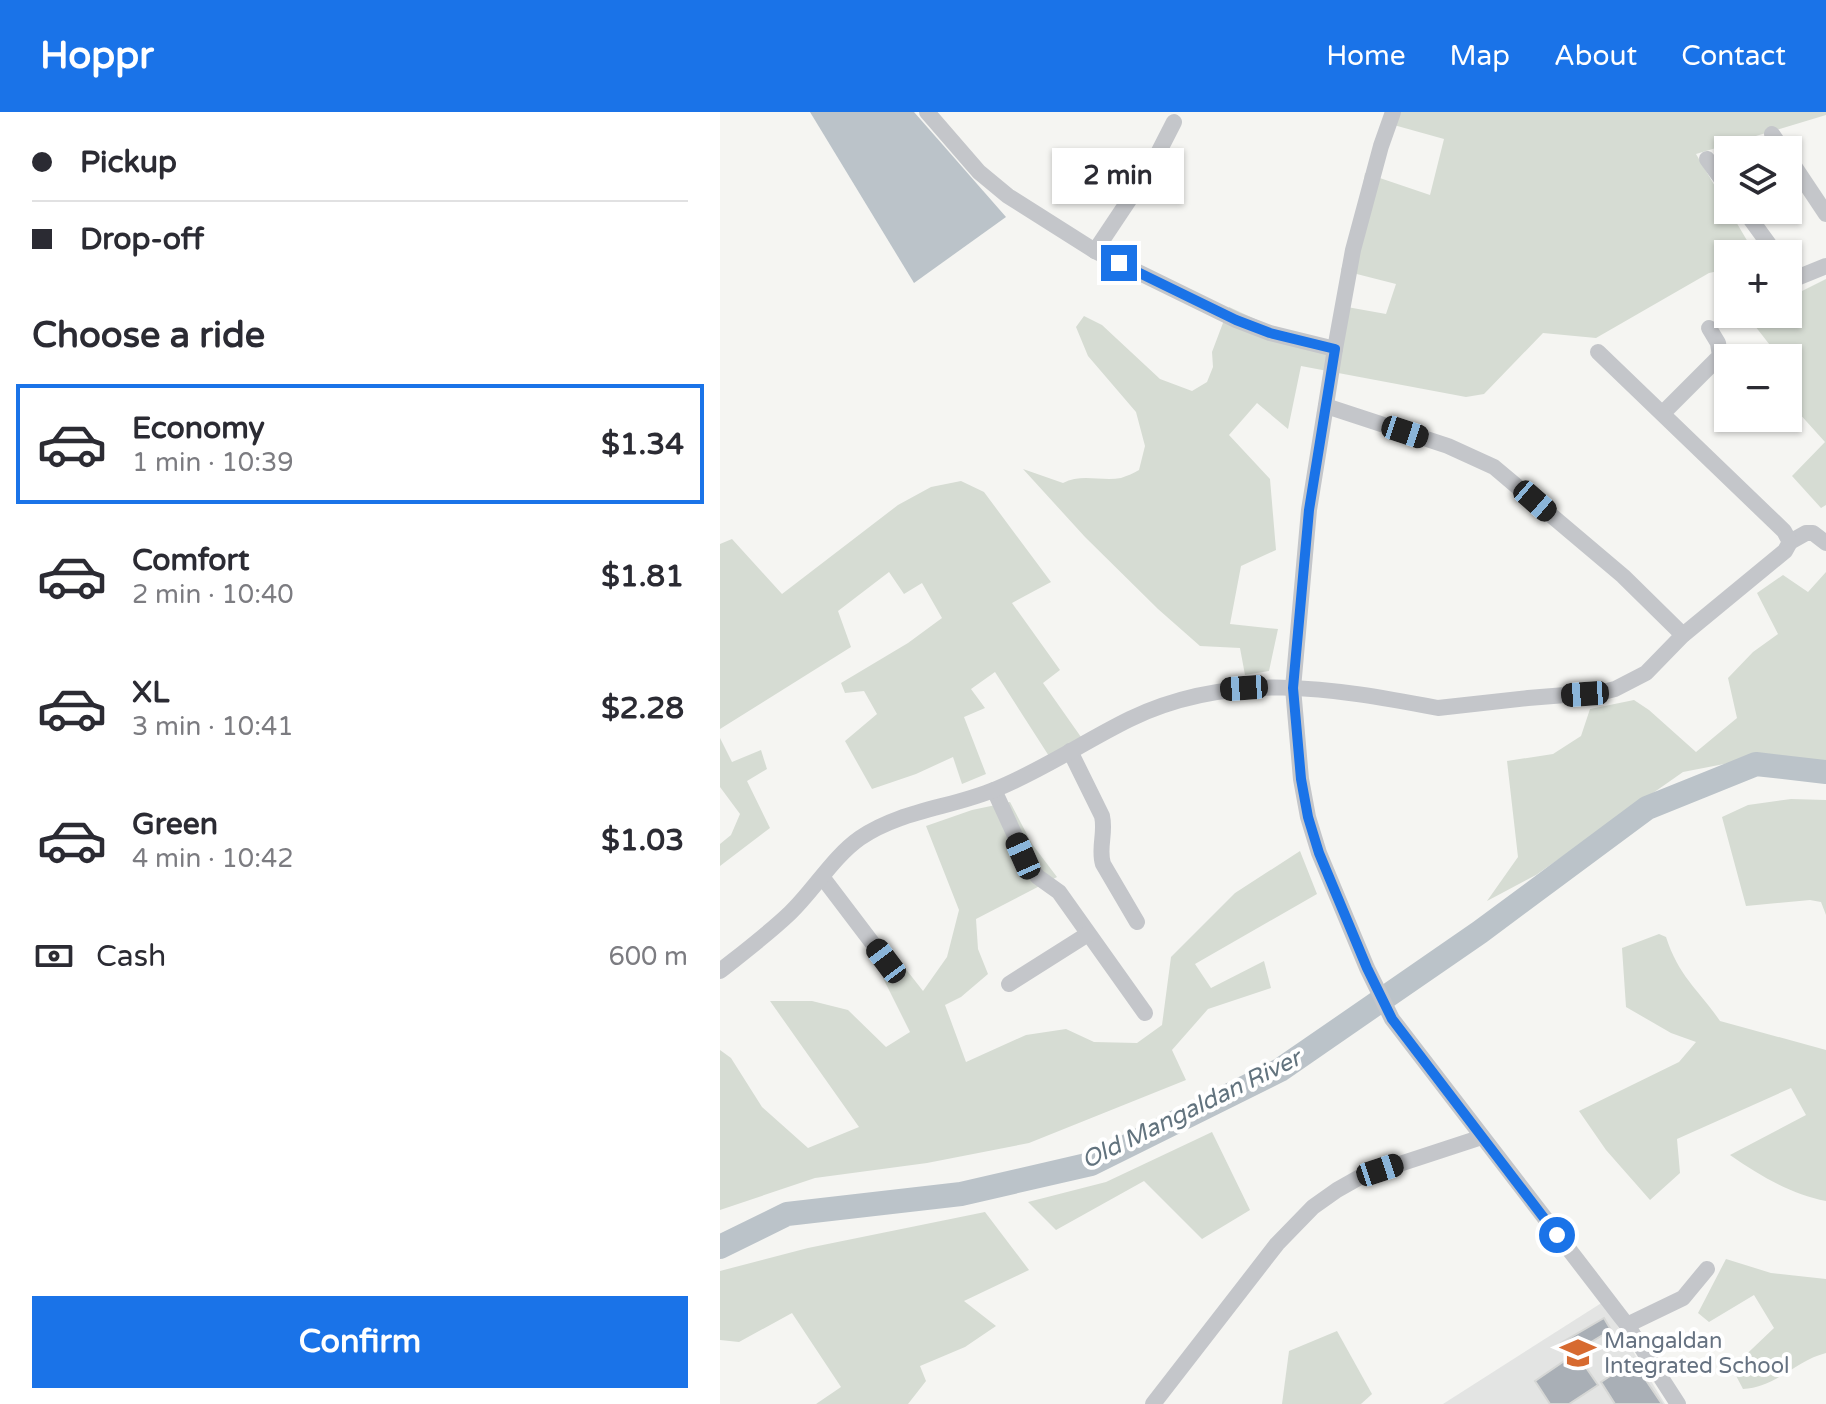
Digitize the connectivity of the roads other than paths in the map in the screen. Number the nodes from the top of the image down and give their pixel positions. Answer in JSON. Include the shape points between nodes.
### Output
{"nodes":[{"id":1,"x":927,"y":112,"type":"edge"},
{"id":2,"x":1393,"y":112,"type":"edge"},
{"id":3,"x":1174,"y":122,"type":"dead end"},
{"id":4,"x":1707,"y":159,"type":"dead end"},
{"id":5,"x":1714,"y":169,"type":"edge"},
{"id":6,"x":1802,"y":178,"type":"edge"},
{"id":7,"x":1826,"y":214,"type":"edge"},
{"id":8,"x":1095,"y":251,"type":"junction"},
{"id":9,"x":1826,"y":266,"type":"edge"},
{"id":10,"x":1802,"y":276,"type":"edge"},
{"id":11,"x":1709,"y":328,"type":"dead end"},
{"id":12,"x":1335,"y":349,"type":"junction"},
{"id":13,"x":1598,"y":352,"type":"dead end"},
{"id":14,"x":1326,"y":406,"type":"junction"},
{"id":15,"x":1663,"y":413,"type":"junction"},
{"id":16,"x":1790,"y":542,"type":"junction"},
{"id":17,"x":1826,"y":543,"type":"edge"},
{"id":18,"x":1683,"y":635,"type":"junction"},
{"id":19,"x":1293,"y":688,"type":"junction"},
{"id":20,"x":1070,"y":751,"type":"junction"},
{"id":21,"x":994,"y":790,"type":"junction"},
{"id":22,"x":823,"y":878,"type":"junction"},
{"id":23,"x":1137,"y":922,"type":"dead end"},
{"id":24,"x":1088,"y":934,"type":"junction"},
{"id":25,"x":886,"y":961,"type":"dead end"},
{"id":26,"x":720,"y":971,"type":"edge"},
{"id":27,"x":1009,"y":984,"type":"dead end"},
{"id":28,"x":1145,"y":1013,"type":"dead end"},
{"id":29,"x":1482,"y":1137,"type":"junction"},
{"id":30,"x":1707,"y":1269,"type":"dead end"},
{"id":31,"x":1627,"y":1325,"type":"junction"},
{"id":32,"x":1153,"y":1404,"type":"edge"},
{"id":33,"x":1678,"y":1404,"type":"edge"}],
"edges":[{"from":1,"to":8,"type":"street","via":[[979,172],[1008,196]]},
{"from":2,"to":12,"type":"street","via":[[1353,250]]},
{"from":3,"to":8,"type":"street"},
{"from":4,"to":5,"type":"street"},
{"from":6,"to":7,"type":"street"},
{"from":8,"to":12,"type":"street","via":[[1236,320]]},
{"from":9,"to":10,"type":"street"},
{"from":11,"to":15,"type":"street","via":[[1720,349],[1717,362]]},
{"from":12,"to":14,"type":"street"},
{"from":13,"to":15,"type":"street"},
{"from":14,"to":18,"type":"street","via":[[1448,446],[1494,467],[1623,576]]},
{"from":14,"to":19,"type":"street","via":[[1309,510]]},
{"from":15,"to":16,"type":"street"},
{"from":16,"to":17,"type":"street","via":[[1813,533]]},
{"from":16,"to":18,"type":"street"},
{"from":18,"to":19,"type":"street","via":[[1646,673],[1603,692],[1438,708],[1369,694]]},
{"from":19,"to":20,"type":"street","via":[[1190,696],[1129,719]]},
{"from":19,"to":29,"type":"street","via":[[1308,817],[1367,968],[1392,1019]]},
{"from":20,"to":21,"type":"street"},
{"from":20,"to":23,"type":"street","via":[[1102,816],[1100,857]]},
{"from":21,"to":22,"type":"street","via":[[877,828],[857,841]]},
{"from":21,"to":24,"type":"street","via":[[1029,866],[1059,892]]},
{"from":22,"to":25,"type":"street"},
{"from":22,"to":26,"type":"street"},
{"from":24,"to":27,"type":"street"},
{"from":24,"to":28,"type":"street"},
{"from":29,"to":31,"type":"street"},
{"from":29,"to":32,"type":"street","via":[[1360,1177],[1313,1207],[1277,1244]]},
{"from":30,"to":31,"type":"street","via":[[1683,1298]]},
{"from":31,"to":33,"type":"street"}]}
